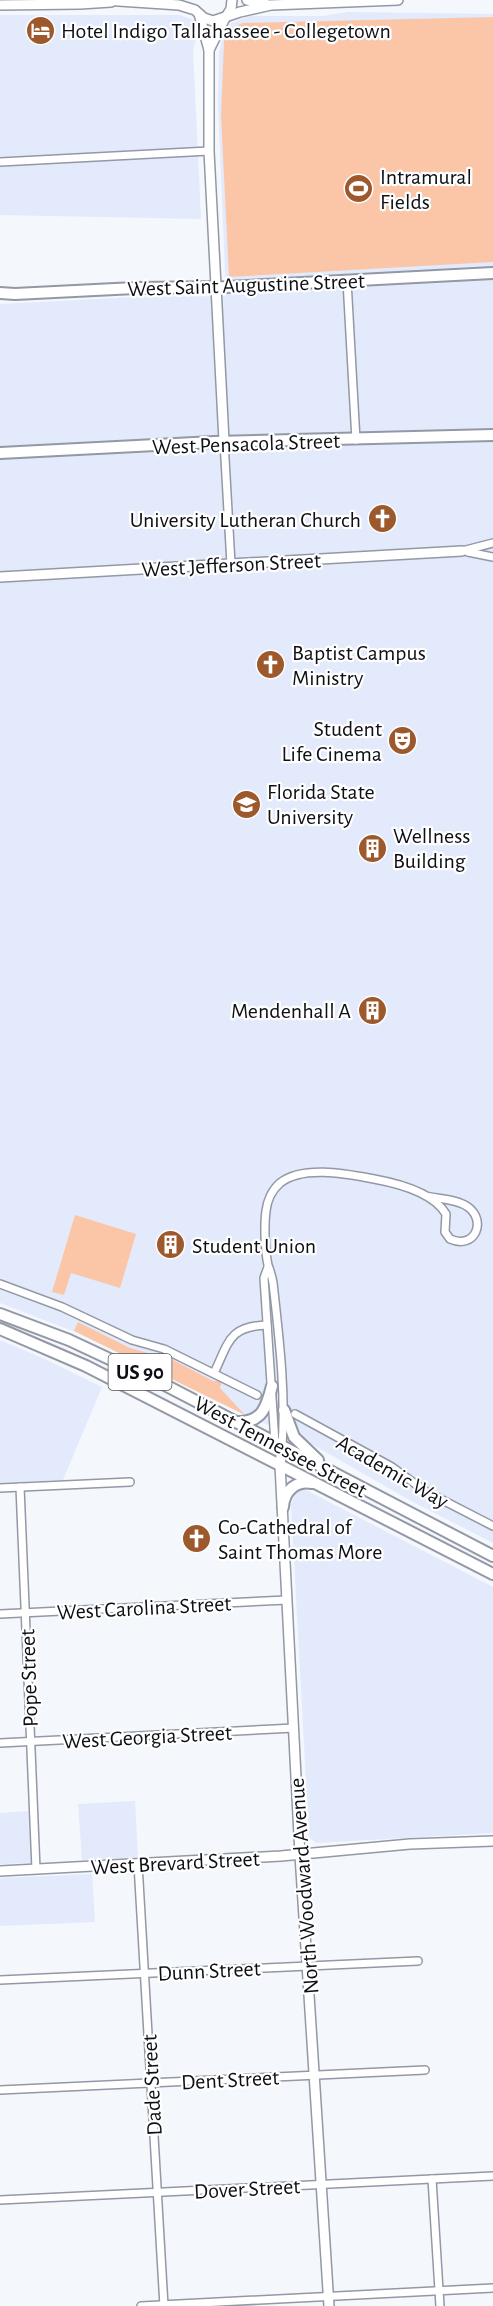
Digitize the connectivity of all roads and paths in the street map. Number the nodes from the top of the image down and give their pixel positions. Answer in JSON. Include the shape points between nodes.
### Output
{"nodes":[{"id":1,"x":170,"y":0,"type":"edge"},
{"id":2,"x":196,"y":0,"type":"edge"},
{"id":3,"x":232,"y":0,"type":"edge"},
{"id":4,"x":247,"y":0,"type":"edge"},
{"id":5,"x":398,"y":0,"type":"edge"},
{"id":6,"x":109,"y":1,"type":"edge"},
{"id":7,"x":5,"y":3,"type":"edge"},
{"id":8,"x":157,"y":3,"type":"junction"},
{"id":9,"x":271,"y":5,"type":"junction"},
{"id":10,"x":199,"y":13,"type":"junction"},
{"id":11,"x":225,"y":17,"type":"junction"},
{"id":12,"x":209,"y":50,"type":"junction"},
{"id":13,"x":209,"y":151,"type":"junction"},
{"id":14,"x":0,"y":162,"type":"edge"},
{"id":15,"x":493,"y":273,"type":"edge"},
{"id":16,"x":346,"y":281,"type":"junction"},
{"id":17,"x":216,"y":288,"type":"junction"},
{"id":18,"x":0,"y":293,"type":"edge"},
{"id":19,"x":493,"y":435,"type":"edge"},
{"id":20,"x":356,"y":440,"type":"junction"},
{"id":21,"x":224,"y":441,"type":"junction"},
{"id":22,"x":0,"y":453,"type":"edge"},
{"id":23,"x":493,"y":543,"type":"edge"},
{"id":24,"x":462,"y":551,"type":"junction"},
{"id":25,"x":493,"y":557,"type":"edge"},
{"id":26,"x":231,"y":564,"type":"junction"},
{"id":27,"x":0,"y":572,"type":"edge"},
{"id":28,"x":0,"y":577,"type":"edge"},
{"id":29,"x":426,"y":1196,"type":"junction"},
{"id":30,"x":268,"y":1267,"type":"junction"},
{"id":31,"x":0,"y":1284,"type":"edge"},
{"id":32,"x":0,"y":1314,"type":"edge"},
{"id":33,"x":267,"y":1325,"type":"junction"},
{"id":34,"x":0,"y":1329,"type":"edge"},
{"id":35,"x":214,"y":1373,"type":"junction"},
{"id":36,"x":272,"y":1386,"type":"junction"},
{"id":37,"x":257,"y":1395,"type":"tunnel mouth"},
{"id":38,"x":289,"y":1412,"type":"junction"},
{"id":39,"x":233,"y":1421,"type":"junction"},
{"id":40,"x":278,"y":1444,"type":"junction"},
{"id":41,"x":280,"y":1465,"type":"junction"},
{"id":42,"x":332,"y":1472,"type":"junction"},
{"id":43,"x":130,"y":1482,"type":"dead end"},
{"id":44,"x":319,"y":1485,"type":"junction"},
{"id":45,"x":20,"y":1487,"type":"junction"},
{"id":46,"x":0,"y":1488,"type":"edge"},
{"id":47,"x":282,"y":1507,"type":"junction"},
{"id":48,"x":493,"y":1526,"type":"edge"},
{"id":49,"x":493,"y":1556,"type":"edge"},
{"id":50,"x":493,"y":1574,"type":"edge"},
{"id":51,"x":287,"y":1600,"type":"junction"},
{"id":52,"x":26,"y":1613,"type":"junction"},
{"id":53,"x":0,"y":1614,"type":"edge"},
{"id":54,"x":294,"y":1728,"type":"junction"},
{"id":55,"x":31,"y":1742,"type":"junction"},
{"id":56,"x":0,"y":1743,"type":"edge"},
{"id":57,"x":493,"y":1841,"type":"edge"},
{"id":58,"x":300,"y":1855,"type":"junction"},
{"id":59,"x":138,"y":1864,"type":"junction"},
{"id":60,"x":36,"y":1869,"type":"junction"},
{"id":61,"x":0,"y":1871,"type":"edge"},
{"id":62,"x":418,"y":1961,"type":"dead end"},
{"id":63,"x":308,"y":1965,"type":"junction"},
{"id":64,"x":145,"y":1973,"type":"junction"},
{"id":65,"x":0,"y":1980,"type":"edge"},
{"id":66,"x":425,"y":2070,"type":"dead end"},
{"id":67,"x":316,"y":2075,"type":"junction"},
{"id":68,"x":151,"y":2083,"type":"junction"},
{"id":69,"x":0,"y":2090,"type":"edge"},
{"id":70,"x":493,"y":2176,"type":"edge"},
{"id":71,"x":432,"y":2179,"type":"junction"},
{"id":72,"x":322,"y":2185,"type":"junction"},
{"id":73,"x":158,"y":2193,"type":"junction"},
{"id":74,"x":0,"y":2200,"type":"edge"},
{"id":75,"x":493,"y":2288,"type":"edge"},
{"id":76,"x":439,"y":2291,"type":"junction"},
{"id":77,"x":329,"y":2301,"type":"edge"},
{"id":78,"x":164,"y":2305,"type":"edge"},
{"id":79,"x":141,"y":2306,"type":"edge"},
{"id":80,"x":440,"y":2306,"type":"edge"}],
"edges":[{"from":1,"to":8,"type":"street"},
{"from":2,"to":10,"type":"street"},
{"from":3,"to":11,"type":"street"},
{"from":4,"to":9,"type":"street"},
{"from":5,"to":9,"type":"street"},
{"from":6,"to":7,"type":"street"},
{"from":6,"to":8,"type":"street"},
{"from":8,"to":10,"type":"street","via":[[179,5]]},
{"from":9,"to":11,"type":"street"},
{"from":10,"to":11,"type":"street","via":[[213,21]]},
{"from":10,"to":12,"type":"street"},
{"from":11,"to":12,"type":"street"},
{"from":12,"to":13,"type":"street"},
{"from":13,"to":14,"type":"street"},
{"from":13,"to":17,"type":"street"},
{"from":15,"to":16,"type":"main road","name":"West Saint Augustine Street"},
{"from":16,"to":17,"type":"main road","name":"West Saint Augustine Street"},
{"from":16,"to":20,"type":"street"},
{"from":17,"to":18,"type":"main road","name":"West Saint Augustine Street"},
{"from":17,"to":21,"type":"street"},
{"from":19,"to":20,"type":"main road","name":"West Pensacola Street"},
{"from":20,"to":21,"type":"main road","name":"West Pensacola Street"},
{"from":21,"to":22,"type":"main road","name":"West Pensacola Street"},
{"from":21,"to":26,"type":"street"},
{"from":23,"to":24,"type":"street","name":"West Jefferson Street"},
{"from":24,"to":25,"type":"street","name":"West Jefferson Street"},
{"from":24,"to":26,"type":"street","name":"West Jefferson Street"},
{"from":26,"to":28,"type":"street","name":"West Jefferson Street"},
{"from":27,"to":28,"type":"street"},
{"from":29,"to":29,"type":"street","name":"North Woodward Avenue","via":[[445,1211],[448,1238],[462,1242],[473,1237],[477,1221],[469,1208]]},
{"from":29,"to":30,"type":"street","name":"North Woodward Avenue","via":[[357,1176],[291,1177],[278,1186],[267,1206]]},
{"from":30,"to":33,"type":"street","name":"North Woodward Avenue","via":[[264,1278]]},
{"from":30,"to":38,"type":"street","name":"North Woodward Avenue","via":[[273,1280]]},
{"from":31,"to":35,"type":"street","via":[[62,1306]]},
{"from":32,"to":39,"type":"main road","name":"West Tennessee Street","number":"US 90","via":[[124,1365]]},
{"from":33,"to":35,"type":"street","via":[[237,1331]]},
{"from":33,"to":36,"type":"street","name":"North Woodward Avenue"},
{"from":34,"to":41,"type":"main road","name":"West Tennessee Street","number":"US 90","via":[[60,1353]]},
{"from":35,"to":37,"type":"street"},
{"from":36,"to":39,"type":"main road","via":[[259,1417]]},
{"from":36,"to":40,"type":"street","name":"North Woodward Avenue"},
{"from":38,"to":40,"type":"street","name":"North Woodward Avenue"},
{"from":38,"to":42,"type":"main road","via":[[289,1429],[295,1439]]},
{"from":38,"to":48,"type":"street","name":"Academic Way"},
{"from":39,"to":40,"type":"main road","name":"West Tennessee Street","number":"US 90"},
{"from":40,"to":41,"type":"street","name":"North Woodward Avenue"},
{"from":40,"to":42,"type":"main road","name":"West Tennessee Street","number":"US 90"},
{"from":41,"to":44,"type":"main road","name":"West Tennessee Street","number":"US 90"},
{"from":41,"to":47,"type":"street","name":"North Woodward Avenue"},
{"from":42,"to":49,"type":"main road","name":"West Tennessee Street","number":"US 90"},
{"from":43,"to":45,"type":"street"},
{"from":44,"to":47,"type":"main road","via":[[298,1483],[287,1494]]},
{"from":44,"to":50,"type":"main road","name":"West Tennessee Street","number":"US 90"},
{"from":45,"to":46,"type":"street"},
{"from":45,"to":52,"type":"street","name":"Pope Street"},
{"from":47,"to":51,"type":"street","name":"North Woodward Avenue"},
{"from":51,"to":52,"type":"street","name":"West Carolina Street"},
{"from":51,"to":54,"type":"street","name":"North Woodward Avenue"},
{"from":52,"to":53,"type":"street","name":"West Carolina Street"},
{"from":52,"to":55,"type":"street","name":"Pope Street"},
{"from":54,"to":55,"type":"street","name":"West Georgia Street"},
{"from":54,"to":58,"type":"street","name":"North Woodward Avenue"},
{"from":55,"to":56,"type":"street","name":"West Georgia Street"},
{"from":55,"to":60,"type":"street","name":"Pope Street"},
{"from":57,"to":58,"type":"street","name":"West Brevard Street","via":[[410,1844]]},
{"from":58,"to":59,"type":"street","name":"West Brevard Street"},
{"from":58,"to":63,"type":"street","name":"North Woodward Avenue"},
{"from":59,"to":60,"type":"street","name":"West Brevard Street"},
{"from":59,"to":64,"type":"street","name":"Dade Street"},
{"from":60,"to":61,"type":"street","name":"West Brevard Street"},
{"from":62,"to":63,"type":"street","name":"Dunn Street"},
{"from":63,"to":64,"type":"street","name":"Dunn Street"},
{"from":63,"to":67,"type":"street","name":"North Woodward Avenue"},
{"from":64,"to":65,"type":"street","name":"Dunn Street"},
{"from":64,"to":68,"type":"street","name":"Dade Street"},
{"from":66,"to":67,"type":"street","name":"Dent Street"},
{"from":67,"to":68,"type":"street","name":"Dent Street"},
{"from":67,"to":72,"type":"street","name":"North Woodward Avenue"},
{"from":68,"to":69,"type":"street","name":"Dent Street"},
{"from":68,"to":73,"type":"street","name":"Dade Street"},
{"from":70,"to":71,"type":"street","name":"Dover Street"},
{"from":71,"to":72,"type":"street","name":"Dover Street"},
{"from":71,"to":76,"type":"street"},
{"from":72,"to":73,"type":"street","name":"Dover Street"},
{"from":72,"to":77,"type":"street","name":"North Woodward Avenue"},
{"from":73,"to":74,"type":"street","name":"Dover Street"},
{"from":73,"to":78,"type":"street","name":"Dade Street"},
{"from":75,"to":76,"type":"street"},
{"from":76,"to":77,"type":"street"},
{"from":76,"to":80,"type":"street"},
{"from":77,"to":78,"type":"street"},
{"from":78,"to":79,"type":"street"}]}
